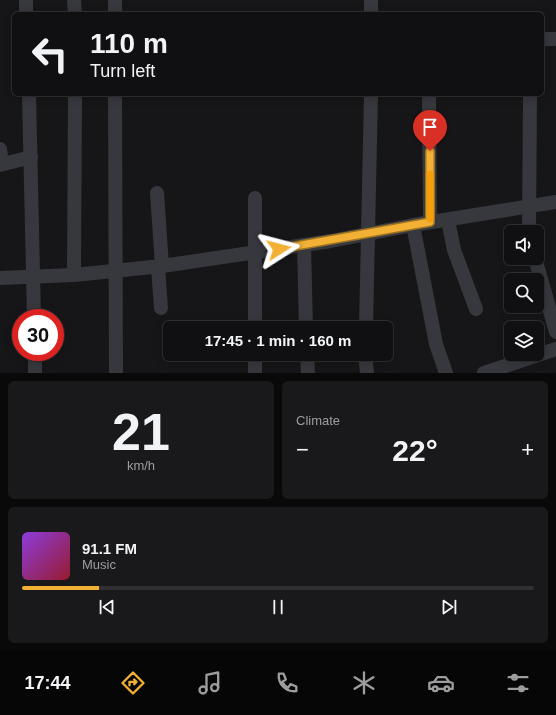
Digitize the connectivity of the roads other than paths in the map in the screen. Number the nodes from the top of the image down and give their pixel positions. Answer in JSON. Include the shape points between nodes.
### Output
{"nodes":[{"id":1,"x":26,"y":0,"type":"edge"},
{"id":2,"x":74,"y":0,"type":"edge"},
{"id":3,"x":115,"y":0,"type":"edge"},
{"id":4,"x":371,"y":0,"type":"edge"},
{"id":5,"x":26,"y":12,"type":"edge"},
{"id":6,"x":75,"y":12,"type":"edge"},
{"id":7,"x":115,"y":12,"type":"edge"},
{"id":8,"x":371,"y":12,"type":"edge"},
{"id":9,"x":544,"y":39,"type":"edge"},
{"id":10,"x":556,"y":40,"type":"edge"},
{"id":11,"x":29,"y":96,"type":"edge"},
{"id":12,"x":75,"y":96,"type":"edge"},
{"id":13,"x":115,"y":96,"type":"edge"},
{"id":14,"x":371,"y":96,"type":"edge"},
{"id":15,"x":429,"y":96,"type":"edge"},
{"id":16,"x":530,"y":96,"type":"edge"},
{"id":17,"x":0,"y":149,"type":"edge"},
{"id":18,"x":31,"y":157,"type":"junction"},
{"id":19,"x":1,"y":165,"type":"edge"},
{"id":20,"x":157,"y":193,"type":"dead end"},
{"id":21,"x":255,"y":198,"type":"dead end"},
{"id":22,"x":556,"y":202,"type":"edge"},
{"id":23,"x":528,"y":208,"type":"junction"},
{"id":24,"x":448,"y":220,"type":"junction"},
{"id":25,"x":430,"y":222,"type":"junction"},
{"id":26,"x":413,"y":225,"type":"junction"},
{"id":27,"x":529,"y":225,"type":"edge"},
{"id":28,"x":368,"y":234,"type":"junction"},
{"id":29,"x":304,"y":245,"type":"junction"},
{"id":30,"x":254,"y":252,"type":"junction"},
{"id":31,"x":537,"y":265,"type":"edge"},
{"id":32,"x":160,"y":266,"type":"junction"},
{"id":33,"x":116,"y":271,"type":"junction"},
{"id":34,"x":74,"y":275,"type":"junction"},
{"id":35,"x":34,"y":277,"type":"junction"},
{"id":36,"x":0,"y":278,"type":"edge"},
{"id":37,"x":161,"y":308,"type":"dead end"},
{"id":38,"x":34,"y":309,"type":"edge"},
{"id":39,"x":476,"y":309,"type":"dead end"},
{"id":40,"x":255,"y":321,"type":"edge"},
{"id":41,"x":306,"y":321,"type":"edge"},
{"id":42,"x":366,"y":321,"type":"edge"},
{"id":43,"x":556,"y":332,"type":"edge"},
{"id":44,"x":556,"y":349,"type":"edge"},
{"id":45,"x":35,"y":361,"type":"edge"},
{"id":46,"x":255,"y":361,"type":"edge"},
{"id":47,"x":307,"y":361,"type":"edge"},
{"id":48,"x":366,"y":361,"type":"edge"},
{"id":49,"x":520,"y":368,"type":"edge"},
{"id":50,"x":35,"y":373,"type":"edge"},
{"id":51,"x":116,"y":373,"type":"edge"},
{"id":52,"x":255,"y":373,"type":"edge"},
{"id":53,"x":308,"y":373,"type":"edge"},
{"id":54,"x":367,"y":373,"type":"edge"},
{"id":55,"x":446,"y":373,"type":"edge"},
{"id":56,"x":484,"y":373,"type":"edge"}],
"edges":[{"from":1,"to":5,"type":"street"},
{"from":2,"to":6,"type":"street"},
{"from":3,"to":7,"type":"street"},
{"from":4,"to":8,"type":"street"},
{"from":9,"to":10,"type":"street"},
{"from":11,"to":18,"type":"street"},
{"from":12,"to":34,"type":"street"},
{"from":13,"to":33,"type":"street"},
{"from":14,"to":28,"type":"street"},
{"from":15,"to":25,"type":"street"},
{"from":16,"to":23,"type":"street"},
{"from":17,"to":19,"type":"street"},
{"from":18,"to":19,"type":"street"},
{"from":18,"to":35,"type":"street"},
{"from":20,"to":32,"type":"street"},
{"from":21,"to":30,"type":"street"},
{"from":22,"to":23,"type":"street"},
{"from":23,"to":24,"type":"street"},
{"from":23,"to":27,"type":"street"},
{"from":24,"to":25,"type":"street"},
{"from":24,"to":39,"type":"street","via":[[454,250]]},
{"from":25,"to":26,"type":"street"},
{"from":26,"to":28,"type":"street"},
{"from":26,"to":55,"type":"street","via":[[436,344]]},
{"from":28,"to":29,"type":"street"},
{"from":28,"to":42,"type":"street"},
{"from":29,"to":30,"type":"street"},
{"from":29,"to":41,"type":"street"},
{"from":30,"to":32,"type":"street"},
{"from":30,"to":40,"type":"street"},
{"from":31,"to":43,"type":"street"},
{"from":32,"to":33,"type":"street"},
{"from":32,"to":37,"type":"street"},
{"from":33,"to":34,"type":"street"},
{"from":33,"to":51,"type":"street"},
{"from":34,"to":35,"type":"street"},
{"from":35,"to":36,"type":"street"},
{"from":35,"to":38,"type":"street"},
{"from":44,"to":49,"type":"street"},
{"from":45,"to":50,"type":"street"},
{"from":46,"to":52,"type":"street"},
{"from":47,"to":53,"type":"street"},
{"from":48,"to":54,"type":"street"},
{"from":49,"to":56,"type":"street"}]}
